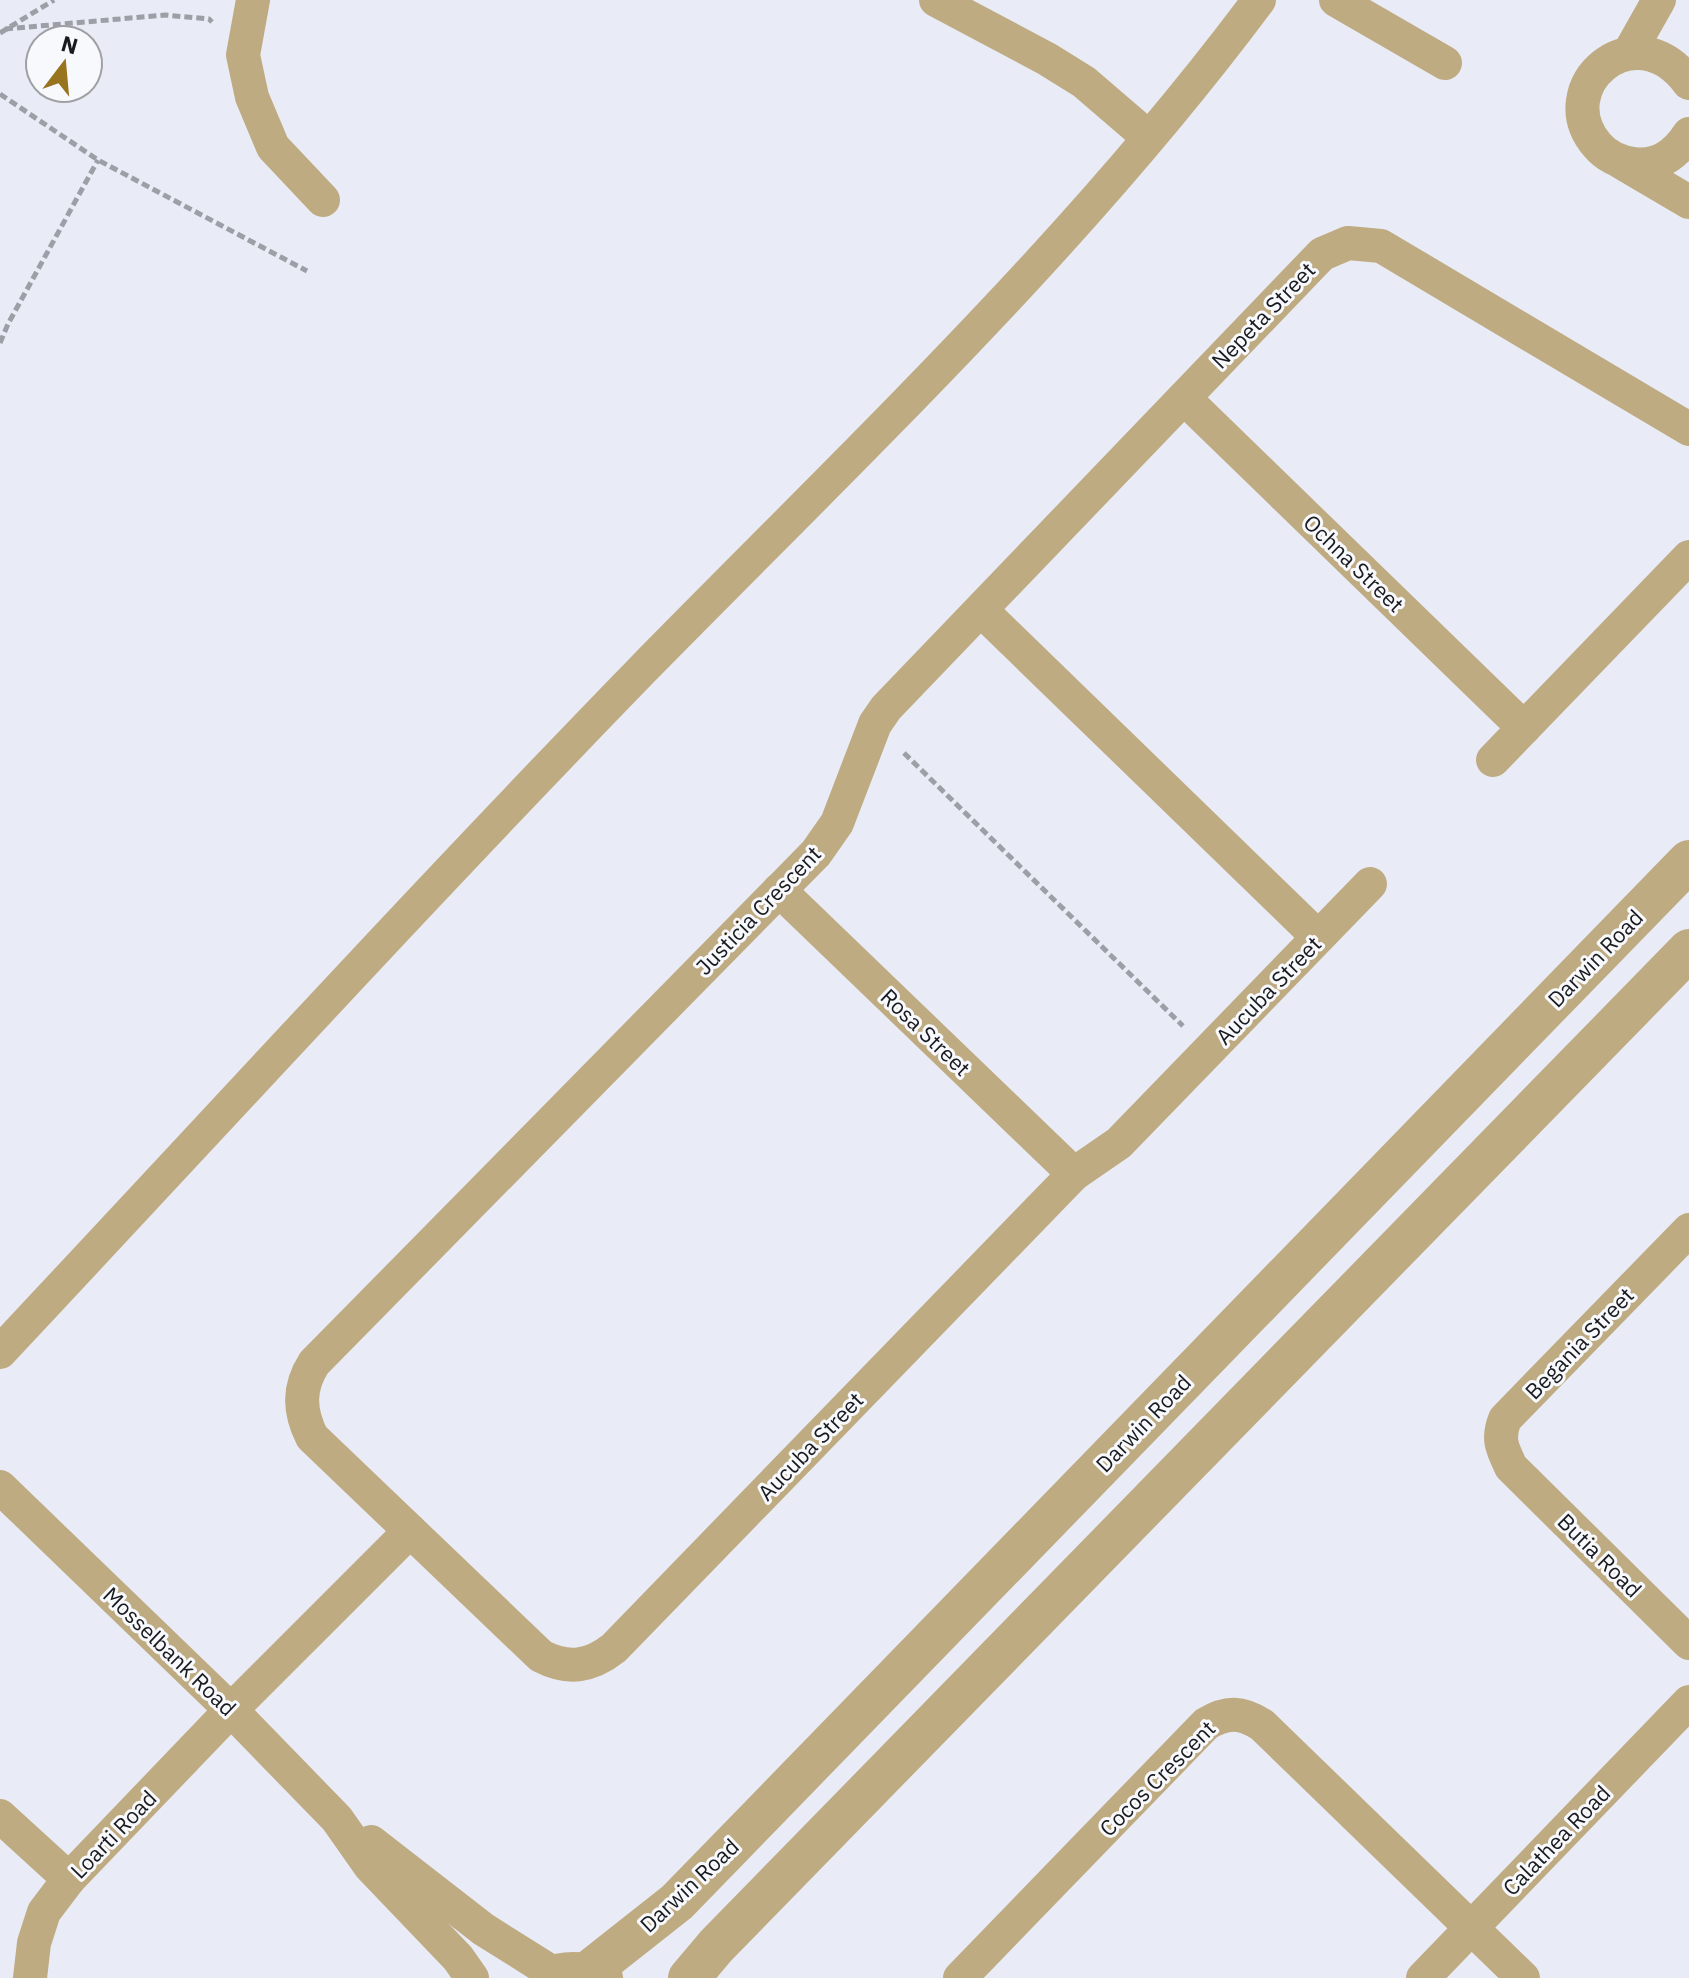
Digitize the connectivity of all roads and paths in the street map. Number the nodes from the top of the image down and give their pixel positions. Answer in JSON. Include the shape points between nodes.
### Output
{"nodes":[{"id":1,"x":54,"y":0,"type":"edge"},
{"id":2,"x":253,"y":0,"type":"edge"},
{"id":3,"x":936,"y":0,"type":"edge"},
{"id":4,"x":1259,"y":0,"type":"edge"},
{"id":5,"x":1336,"y":0,"type":"edge"},
{"id":6,"x":1659,"y":0,"type":"edge"},
{"id":7,"x":3,"y":31,"type":"edge"},
{"id":8,"x":1629,"y":53,"type":"junction"},
{"id":9,"x":243,"y":55,"type":"junction"},
{"id":10,"x":1445,"y":63,"type":"dead end"},
{"id":11,"x":1689,"y":83,"type":"edge"},
{"id":12,"x":0,"y":94,"type":"edge"},
{"id":13,"x":1689,"y":134,"type":"edge"},
{"id":14,"x":1148,"y":137,"type":"junction"},
{"id":15,"x":98,"y":160,"type":"junction"},
{"id":16,"x":1621,"y":162,"type":"junction"},
{"id":17,"x":323,"y":200,"type":"dead end"},
{"id":18,"x":1689,"y":202,"type":"edge"},
{"id":19,"x":307,"y":271,"type":"dead end"},
{"id":20,"x":0,"y":343,"type":"edge"},
{"id":21,"x":1184,"y":398,"type":"junction"},
{"id":22,"x":1689,"y":429,"type":"edge"},
{"id":23,"x":1689,"y":557,"type":"edge"},
{"id":24,"x":981,"y":610,"type":"junction"},
{"id":25,"x":875,"y":724,"type":"junction"},
{"id":26,"x":1524,"y":728,"type":"junction"},
{"id":27,"x":1493,"y":760,"type":"dead end"},
{"id":28,"x":1689,"y":861,"type":"edge"},
{"id":29,"x":1370,"y":884,"type":"dead end"},
{"id":30,"x":779,"y":890,"type":"junction"},
{"id":31,"x":1318,"y":937,"type":"junction"},
{"id":32,"x":1689,"y":950,"type":"edge"},
{"id":33,"x":1209,"y":1052,"type":"junction"},
{"id":34,"x":1074,"y":1174,"type":"junction"},
{"id":35,"x":1689,"y":1230,"type":"edge"},
{"id":36,"x":0,"y":1352,"type":"edge"},
{"id":37,"x":1511,"y":1467,"type":"joint"},
{"id":38,"x":0,"y":1487,"type":"edge"},
{"id":39,"x":410,"y":1531,"type":"junction"},
{"id":40,"x":1689,"y":1643,"type":"edge"},
{"id":41,"x":1689,"y":1702,"type":"edge"},
{"id":42,"x":231,"y":1710,"type":"junction"},
{"id":43,"x":0,"y":1816,"type":"edge"},
{"id":44,"x":337,"y":1819,"type":"junction"},
{"id":45,"x":69,"y":1879,"type":"junction"},
{"id":46,"x":1471,"y":1928,"type":"junction"},
{"id":47,"x":574,"y":1976,"type":"edge"},
{"id":48,"x":30,"y":1978,"type":"edge"},
{"id":49,"x":472,"y":1978,"type":"edge"},
{"id":50,"x":689,"y":1978,"type":"edge"},
{"id":51,"x":960,"y":1978,"type":"edge"},
{"id":52,"x":1423,"y":1978,"type":"edge"},
{"id":53,"x":1523,"y":1978,"type":"edge"}],
"edges":[{"from":1,"to":7,"type":"path"},
{"from":2,"to":9,"type":"street"},
{"from":3,"to":14,"type":"street","via":[[1084,82]]},
{"from":4,"to":14,"type":"street"},
{"from":5,"to":10,"type":"street"},
{"from":6,"to":8,"type":"street"},
{"from":7,"to":9,"type":"path","via":[[165,15],[209,19]]},
{"from":8,"to":11,"type":"street","via":[[1651,53],[1673,63]]},
{"from":8,"to":16,"type":"street","via":[[1593,75],[1584,95],[1589,136]]},
{"from":9,"to":17,"type":"street","via":[[252,97],[273,147]]},
{"from":12,"to":15,"type":"path"},
{"from":13,"to":16,"type":"street","via":[[1662,161]]},
{"from":14,"to":36,"type":"street","via":[[1023,280],[607,706]]},
{"from":15,"to":19,"type":"path"},
{"from":15,"to":20,"type":"path"},
{"from":16,"to":18,"type":"street"},
{"from":21,"to":22,"type":"street","name":"Nepeta Street","via":[[1322,254],[1365,242],[1395,253]]},
{"from":21,"to":24,"type":"street","name":"Nepeta Street"},
{"from":21,"to":26,"type":"street","name":"Ochna Street"},
{"from":23,"to":26,"type":"street"},
{"from":24,"to":25,"type":"street","name":"Justicia Crescent"},
{"from":24,"to":31,"type":"street"},
{"from":25,"to":30,"type":"street","name":"Justicia Crescent","via":[[837,823]]},
{"from":25,"to":33,"type":"path"},
{"from":26,"to":27,"type":"street"},
{"from":28,"to":47,"type":"street","name":"Darwin Road","via":[[677,1902]]},
{"from":29,"to":31,"type":"street","name":"Aucuba Street"},
{"from":30,"to":34,"type":"street","name":"Rosa Street"},
{"from":30,"to":39,"type":"street","name":"Justicia Crescent","via":[[307,1374],[302,1412],[312,1437]]},
{"from":31,"to":33,"type":"street","name":"Aucuba Street"},
{"from":32,"to":50,"type":"street"},
{"from":33,"to":34,"type":"street","name":"Aucuba Street","via":[[1119,1143]]},
{"from":34,"to":39,"type":"street","name":"Aucuba Street","via":[[601,1659],[568,1666],[541,1656]]},
{"from":35,"to":37,"type":"street","name":"Begania Street","via":[[1505,1419],[1500,1445]]},
{"from":37,"to":40,"type":"street","name":"Butia Road"},
{"from":38,"to":42,"type":"street","name":"Mosselbank Road"},
{"from":39,"to":42,"type":"street"},
{"from":41,"to":46,"type":"street","name":"Calathea Road"},
{"from":42,"to":44,"type":"street","name":"Mosselbank Road"},
{"from":42,"to":45,"type":"street","name":"Loarti Road"},
{"from":43,"to":45,"type":"street"},
{"from":44,"to":47,"type":"street","name":"Mosselbank Road","via":[[483,1929]]},
{"from":44,"to":49,"type":"street","name":"Mosselbank Road","via":[[370,1866]]},
{"from":45,"to":48,"type":"street","name":"Loarti Road","via":[[44,1912]]},
{"from":46,"to":51,"type":"street","name":"Cocos Crescent","via":[[1262,1725],[1235,1713],[1206,1724]]},
{"from":46,"to":52,"type":"street","name":"Calathea Road"},
{"from":46,"to":53,"type":"street","name":"Cocos Crescent"}]}
